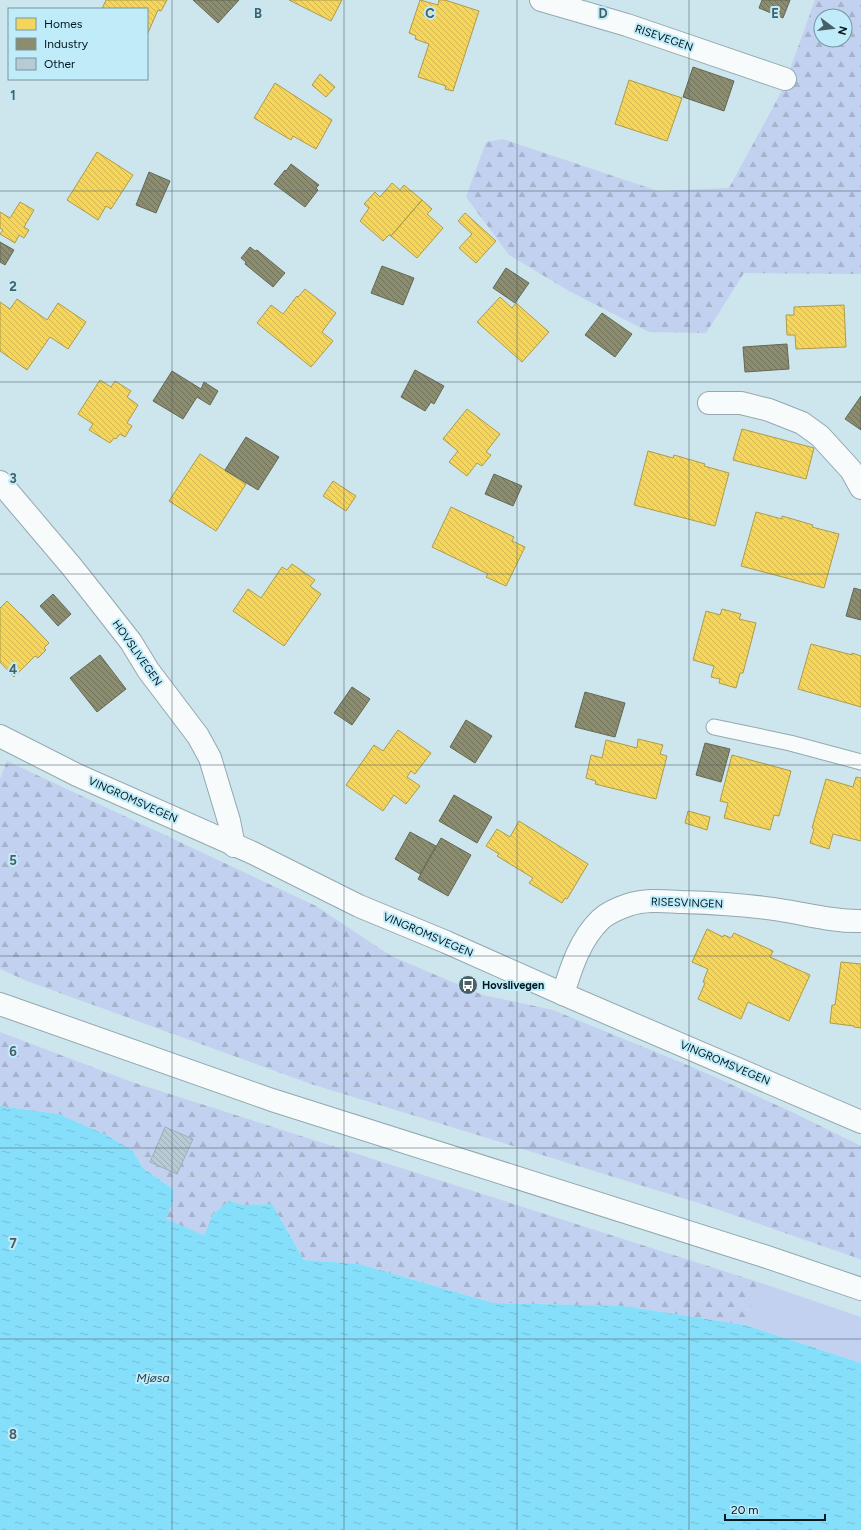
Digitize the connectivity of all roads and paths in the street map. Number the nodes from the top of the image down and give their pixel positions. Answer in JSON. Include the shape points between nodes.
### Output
{"nodes":[{"id":1,"x":541,"y":0,"type":"edge"},
{"id":2,"x":785,"y":79,"type":"dead end"},
{"id":3,"x":709,"y":403,"type":"dead end"},
{"id":4,"x":0,"y":482,"type":"edge"},
{"id":5,"x":861,"y":488,"type":"edge"},
{"id":6,"x":714,"y":727,"type":"dead end"},
{"id":7,"x":0,"y":736,"type":"edge"},
{"id":8,"x":861,"y":762,"type":"edge"},
{"id":9,"x":234,"y":846,"type":"junction"},
{"id":10,"x":359,"y":906,"type":"junction"},
{"id":11,"x":861,"y":921,"type":"edge"},
{"id":12,"x":562,"y":994,"type":"junction"},
{"id":13,"x":0,"y":1004,"type":"edge"},
{"id":14,"x":311,"y":1084,"type":"dead end"},
{"id":15,"x":861,"y":1122,"type":"edge"},
{"id":16,"x":294,"y":1134,"type":"dead end"},
{"id":17,"x":186,"y":1178,"type":"dead end"},
{"id":18,"x":861,"y":1289,"type":"edge"}],
"edges":[{"from":1,"to":2,"type":"main road","name":"RISEVEGEN","via":[[627,25]]},
{"from":3,"to":5,"type":"main road","via":[[741,403],[769,410],[802,424],[820,436],[851,470]]},
{"from":4,"to":9,"type":"main road","name":"HOVSLIVEGEN","via":[[131,642],[148,670],[198,736],[210,758]]},
{"from":6,"to":8,"type":"lane","via":[[790,743]]},
{"from":7,"to":9,"type":"main road","name":"VINGROMSVEGEN","via":[[77,775]]},
{"from":9,"to":10,"type":"main road","name":"VINGROMSVEGEN"},
{"from":10,"to":12,"type":"main road","name":"VINGROMSVEGEN"},
{"from":10,"to":14,"type":"path","via":[[334,912],[323,927],[328,977],[338,991],[367,1009],[381,1024],[430,1057],[439,1067],[436,1078],[420,1081],[324,1071]]},
{"from":11,"to":12,"type":"main road","name":"RISESVINGEN","via":[[849,922],[784,910],[714,903],[653,901],[629,904],[601,919],[586,938],[575,958]]},
{"from":12,"to":15,"type":"main road","name":"VINGROMSVEGEN"},
{"from":13,"to":18,"type":"main road","via":[[272,1100]]},
{"from":16,"to":17,"type":"path","via":[[287,1165],[279,1178],[214,1171]]}]}
